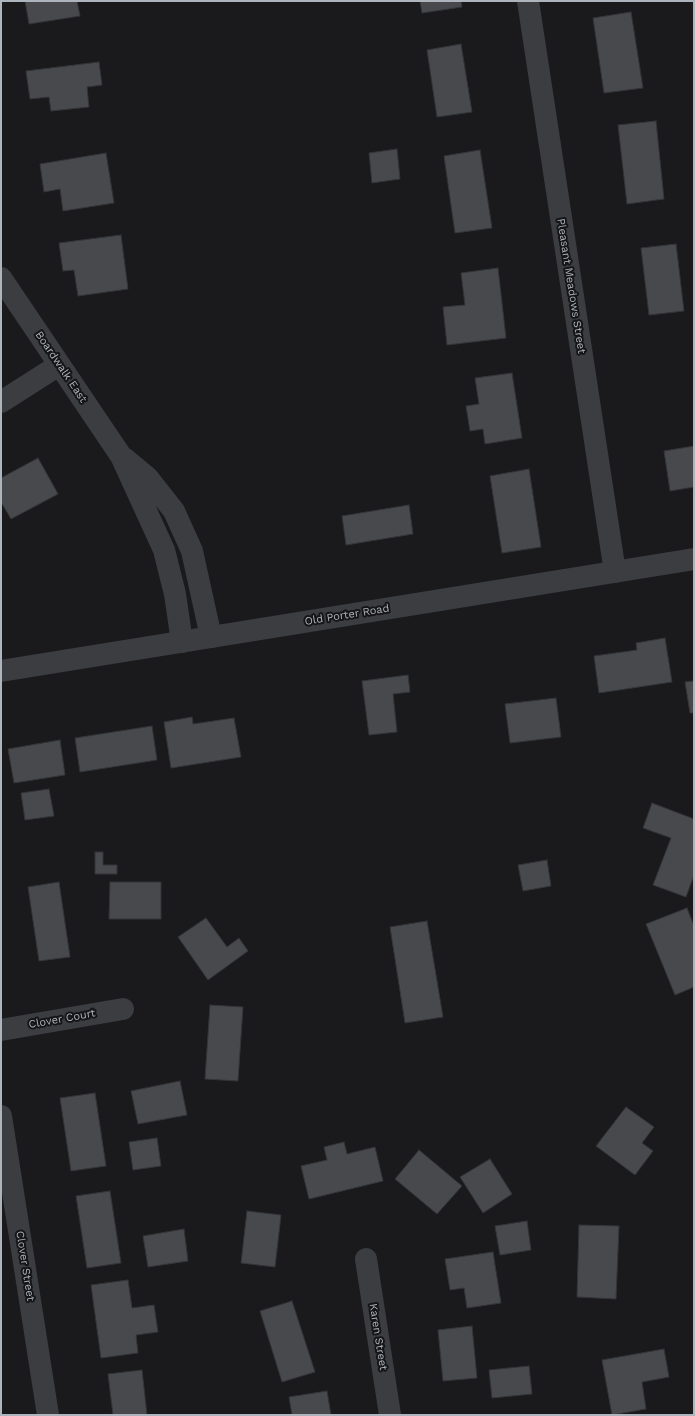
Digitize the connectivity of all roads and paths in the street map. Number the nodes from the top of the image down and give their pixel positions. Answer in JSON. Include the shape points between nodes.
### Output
{"nodes":[{"id":1,"x":528,"y":1,"type":"edge"},
{"id":2,"x":1,"y":278,"type":"edge"},
{"id":3,"x":59,"y":365,"type":"junction"},
{"id":4,"x":1,"y":402,"type":"edge"},
{"id":5,"x":121,"y":456,"type":"junction"},
{"id":6,"x":694,"y":559,"type":"edge"},
{"id":7,"x":615,"y":572,"type":"junction"},
{"id":8,"x":211,"y":637,"type":"junction"},
{"id":9,"x":182,"y":642,"type":"junction"},
{"id":10,"x":1,"y":671,"type":"edge"},
{"id":11,"x":123,"y":1009,"type":"dead end"},
{"id":12,"x":1,"y":1030,"type":"edge"},
{"id":13,"x":1,"y":1116,"type":"edge"},
{"id":14,"x":366,"y":1259,"type":"dead end"},
{"id":15,"x":48,"y":1415,"type":"edge"},
{"id":16,"x":390,"y":1415,"type":"edge"}],
"edges":[{"from":1,"to":7,"type":"street","name":"Pleasant Meadows Street"},
{"from":2,"to":3,"type":"street","name":"Boardwalk East"},
{"from":3,"to":4,"type":"street"},
{"from":3,"to":5,"type":"street","name":"Boardwalk East"},
{"from":5,"to":8,"type":"street","name":"Boardwalk East","via":[[148,478],[174,511],[192,551]]},
{"from":5,"to":9,"type":"street","name":"Boardwalk East","via":[[164,550],[176,594]]},
{"from":6,"to":7,"type":"street","name":"Old Porter Road"},
{"from":7,"to":8,"type":"street","name":"Old Porter Road"},
{"from":8,"to":9,"type":"street","name":"Old Porter Road"},
{"from":9,"to":10,"type":"street","name":"Old Porter Road"},
{"from":11,"to":12,"type":"street","name":"Clover Court"},
{"from":13,"to":15,"type":"street","name":"Clover Street"},
{"from":14,"to":16,"type":"street","name":"Karen Street"}]}
